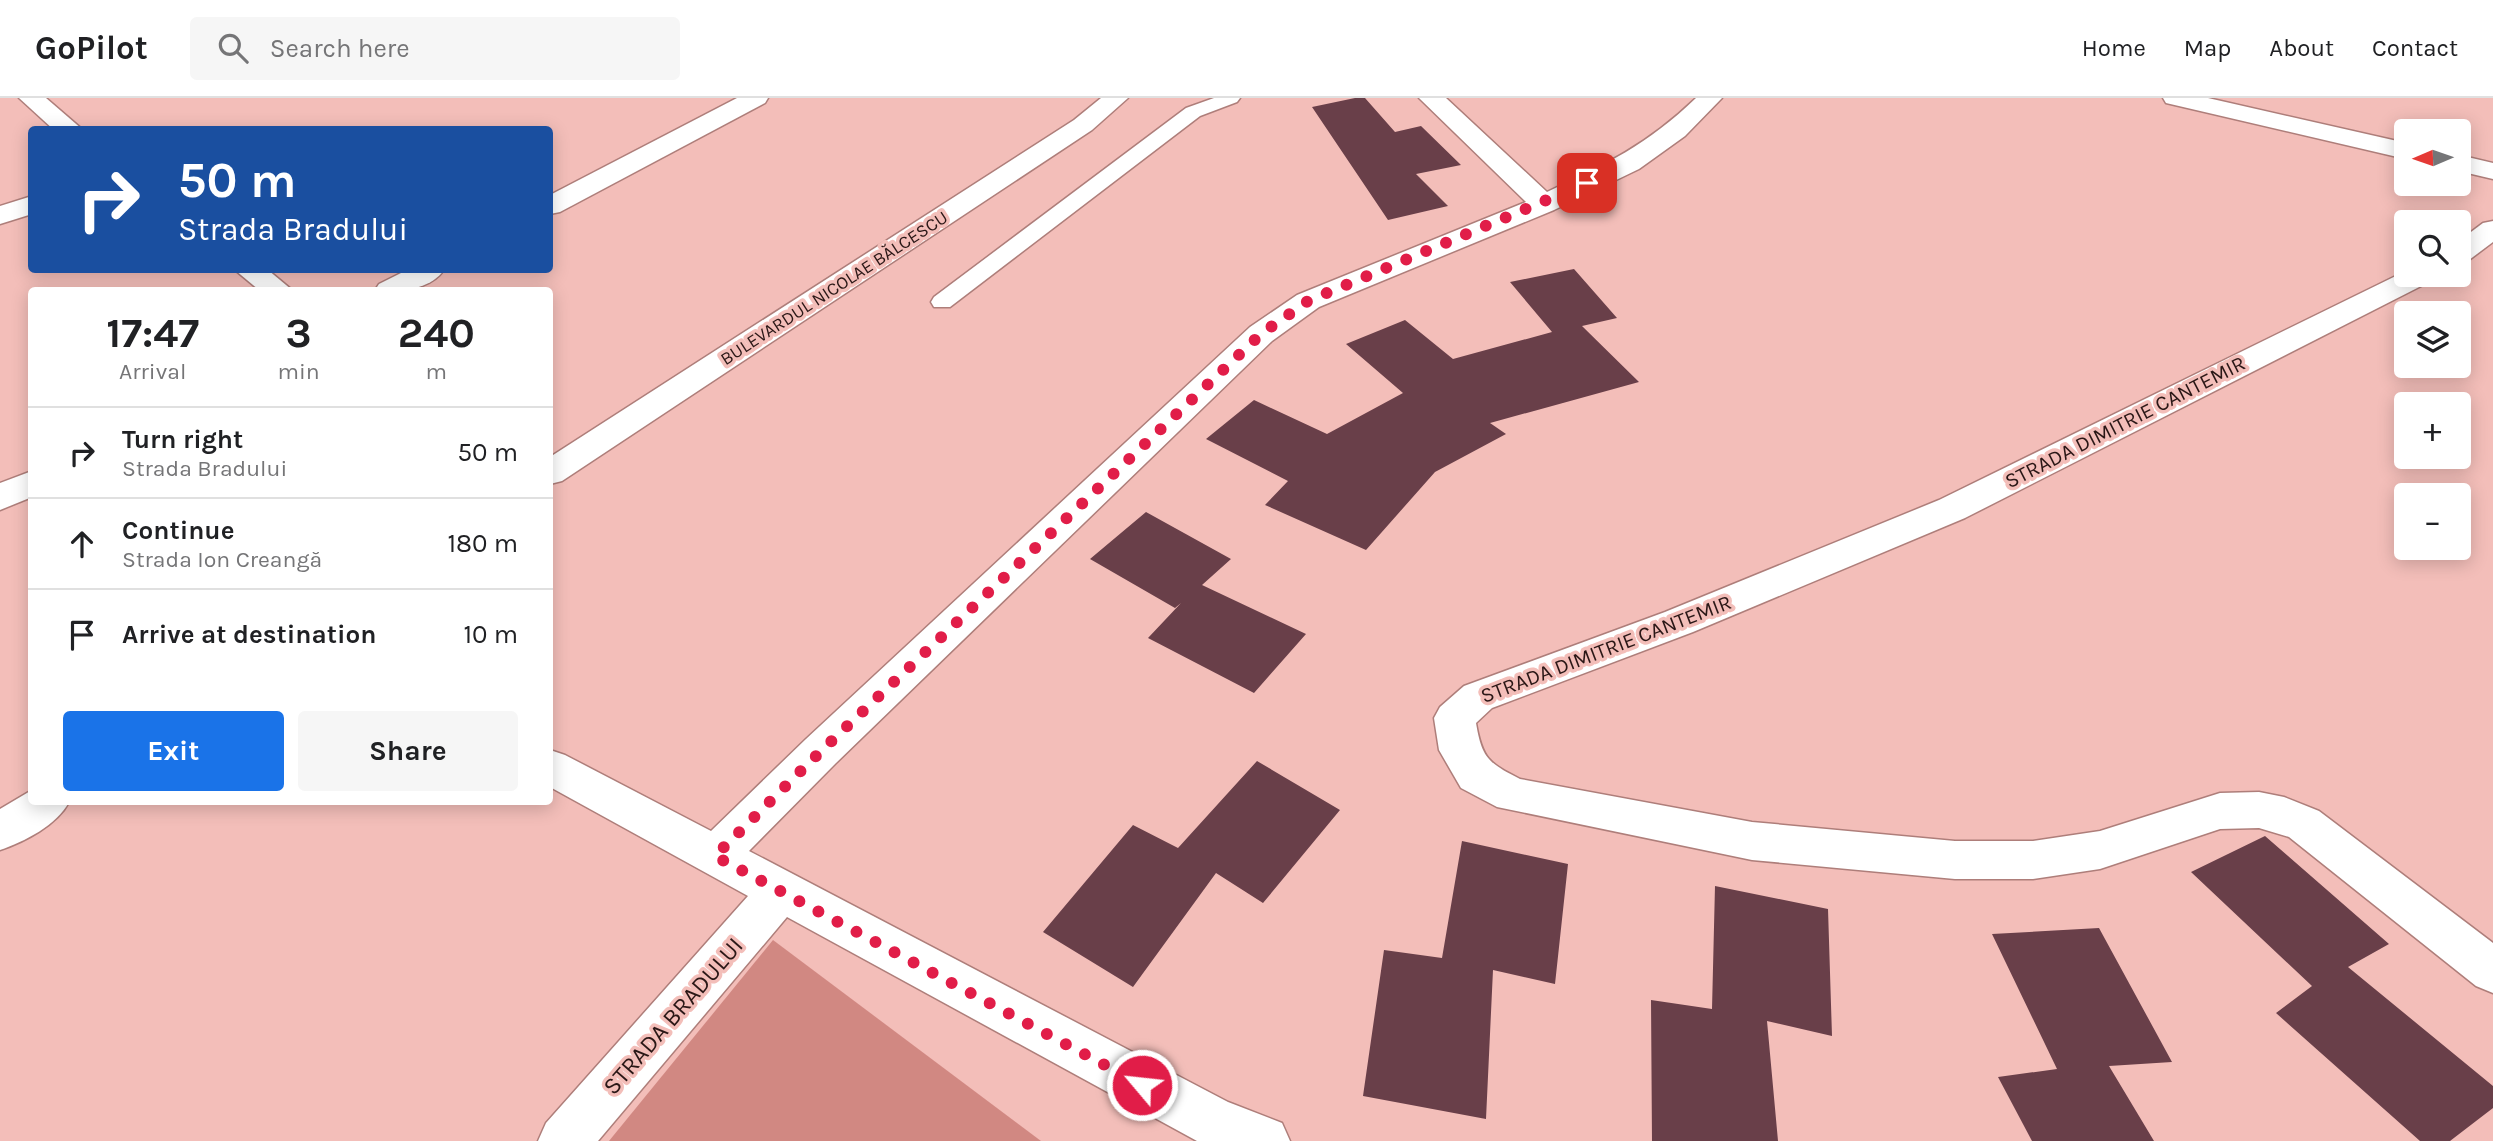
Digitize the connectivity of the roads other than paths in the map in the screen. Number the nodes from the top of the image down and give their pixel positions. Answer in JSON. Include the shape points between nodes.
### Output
{"nodes":[{"id":1,"x":31,"y":98,"type":"edge"},
{"id":2,"x":756,"y":98,"type":"edge"},
{"id":3,"x":1116,"y":98,"type":"edge"},
{"id":4,"x":1231,"y":98,"type":"edge"},
{"id":5,"x":1431,"y":98,"type":"edge"},
{"id":6,"x":1710,"y":98,"type":"edge"},
{"id":7,"x":2175,"y":98,"type":"edge"},
{"id":8,"x":65,"y":126,"type":"edge"},
{"id":9,"x":2394,"y":148,"type":"edge"},
{"id":10,"x":2471,"y":166,"type":"edge"},
{"id":11,"x":2493,"y":171,"type":"edge"},
{"id":12,"x":553,"y":204,"type":"edge"},
{"id":13,"x":1544,"y":204,"type":"junction"},
{"id":14,"x":28,"y":206,"type":"edge"},
{"id":15,"x":0,"y":216,"type":"edge"},
{"id":16,"x":2493,"y":229,"type":"edge"},
{"id":17,"x":2471,"y":245,"type":"edge"},
{"id":18,"x":254,"y":273,"type":"edge"},
{"id":19,"x":423,"y":273,"type":"edge"},
{"id":20,"x":273,"y":287,"type":"edge"},
{"id":21,"x":396,"y":287,"type":"edge"},
{"id":22,"x":2397,"y":287,"type":"edge"},
{"id":23,"x":942,"y":302,"type":"dead end"},
{"id":24,"x":553,"y":471,"type":"edge"},
{"id":25,"x":28,"y":484,"type":"edge"},
{"id":26,"x":0,"y":498,"type":"edge"},
{"id":27,"x":553,"y":769,"type":"edge"},
{"id":28,"x":42,"y":805,"type":"edge"},
{"id":29,"x":0,"y":832,"type":"edge"},
{"id":30,"x":715,"y":856,"type":"junction"},
{"id":31,"x":781,"y":891,"type":"junction"},
{"id":32,"x":2493,"y":971,"type":"edge"},
{"id":33,"x":564,"y":1141,"type":"edge"},
{"id":34,"x":1264,"y":1141,"type":"edge"}],
"edges":[{"from":1,"to":8,"type":"street"},
{"from":2,"to":12,"type":"street"},
{"from":3,"to":24,"type":"street","name":"BULEVARDUL NICOLAE BĂLCESCU","via":[[1083,125]]},
{"from":4,"to":23,"type":"lane","via":[[1193,113]]},
{"from":5,"to":13,"type":"street"},
{"from":6,"to":13,"type":"street","via":[[1676,131],[1630,163]]},
{"from":7,"to":9,"type":"street"},
{"from":10,"to":11,"type":"street"},
{"from":13,"to":30,"type":"street","via":[[1308,301],[1261,334]]},
{"from":14,"to":15,"type":"street"},
{"from":16,"to":17,"type":"street"},
{"from":18,"to":20,"type":"street"},
{"from":19,"to":21,"type":"street"},
{"from":22,"to":32,"type":"street","name":"STRADA DIMITRIE CANTEMIR","via":[[1952,509],[1679,622],[1478,697],[1455,718],[1460,750],[1476,776],[1512,795],[1752,841],[1955,860],[2033,860],[2101,850],[2220,811],[2284,815],[2304,824]]},
{"from":25,"to":26,"type":"street"},
{"from":27,"to":30,"type":"street"},
{"from":28,"to":29,"type":"street"},
{"from":30,"to":31,"type":"street"},
{"from":31,"to":33,"type":"street","name":"STRADA BRADULUI"},
{"from":31,"to":34,"type":"street","via":[[1215,1124]]}]}
